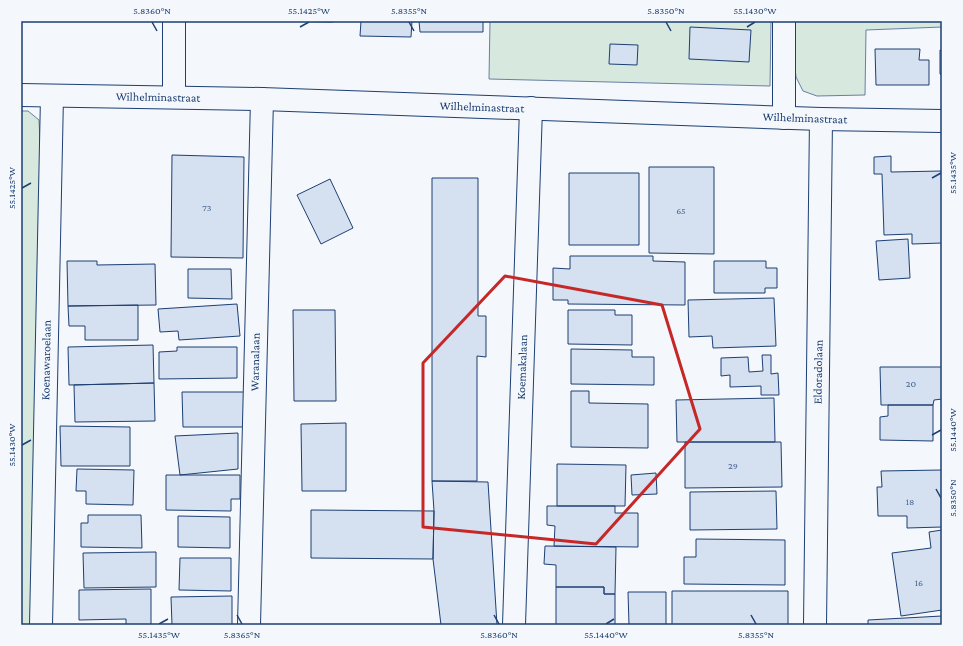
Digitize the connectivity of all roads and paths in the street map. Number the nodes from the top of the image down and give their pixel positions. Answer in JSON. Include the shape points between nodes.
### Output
{"nodes":[{"id":1,"x":174,"y":21,"type":"edge"},
{"id":2,"x":784,"y":21,"type":"edge"},
{"id":3,"x":21,"y":95,"type":"edge"},
{"id":4,"x":52,"y":96,"type":"junction"},
{"id":5,"x":174,"y":97,"type":"junction"},
{"id":6,"x":262,"y":99,"type":"junction"},
{"id":7,"x":531,"y":108,"type":"junction"},
{"id":8,"x":784,"y":118,"type":"junction"},
{"id":9,"x":821,"y":119,"type":"junction"},
{"id":10,"x":942,"y":121,"type":"edge"},
{"id":11,"x":41,"y":625,"type":"edge"},
{"id":12,"x":248,"y":625,"type":"edge"},
{"id":13,"x":514,"y":625,"type":"edge"},
{"id":14,"x":815,"y":625,"type":"edge"}],
"edges":[{"from":1,"to":5,"type":"street"},
{"from":2,"to":8,"type":"street"},
{"from":3,"to":4,"type":"street","name":"Wilhelminastraat"},
{"from":4,"to":5,"type":"street","name":"Wilhelminastraat"},
{"from":4,"to":11,"type":"street","name":"Koenawaroelaan"},
{"from":5,"to":6,"type":"street","name":"Wilhelminastraat"},
{"from":6,"to":7,"type":"street","name":"Wilhelminastraat"},
{"from":6,"to":12,"type":"street","name":"Waranalaan"},
{"from":7,"to":8,"type":"street","name":"Wilhelminastraat"},
{"from":7,"to":13,"type":"street","name":"Koemakalaan"},
{"from":8,"to":9,"type":"street","name":"Wilhelminastraat"},
{"from":9,"to":10,"type":"street","name":"Wilhelminastraat"},
{"from":9,"to":14,"type":"street","name":"Eldoradolaan"}]}
